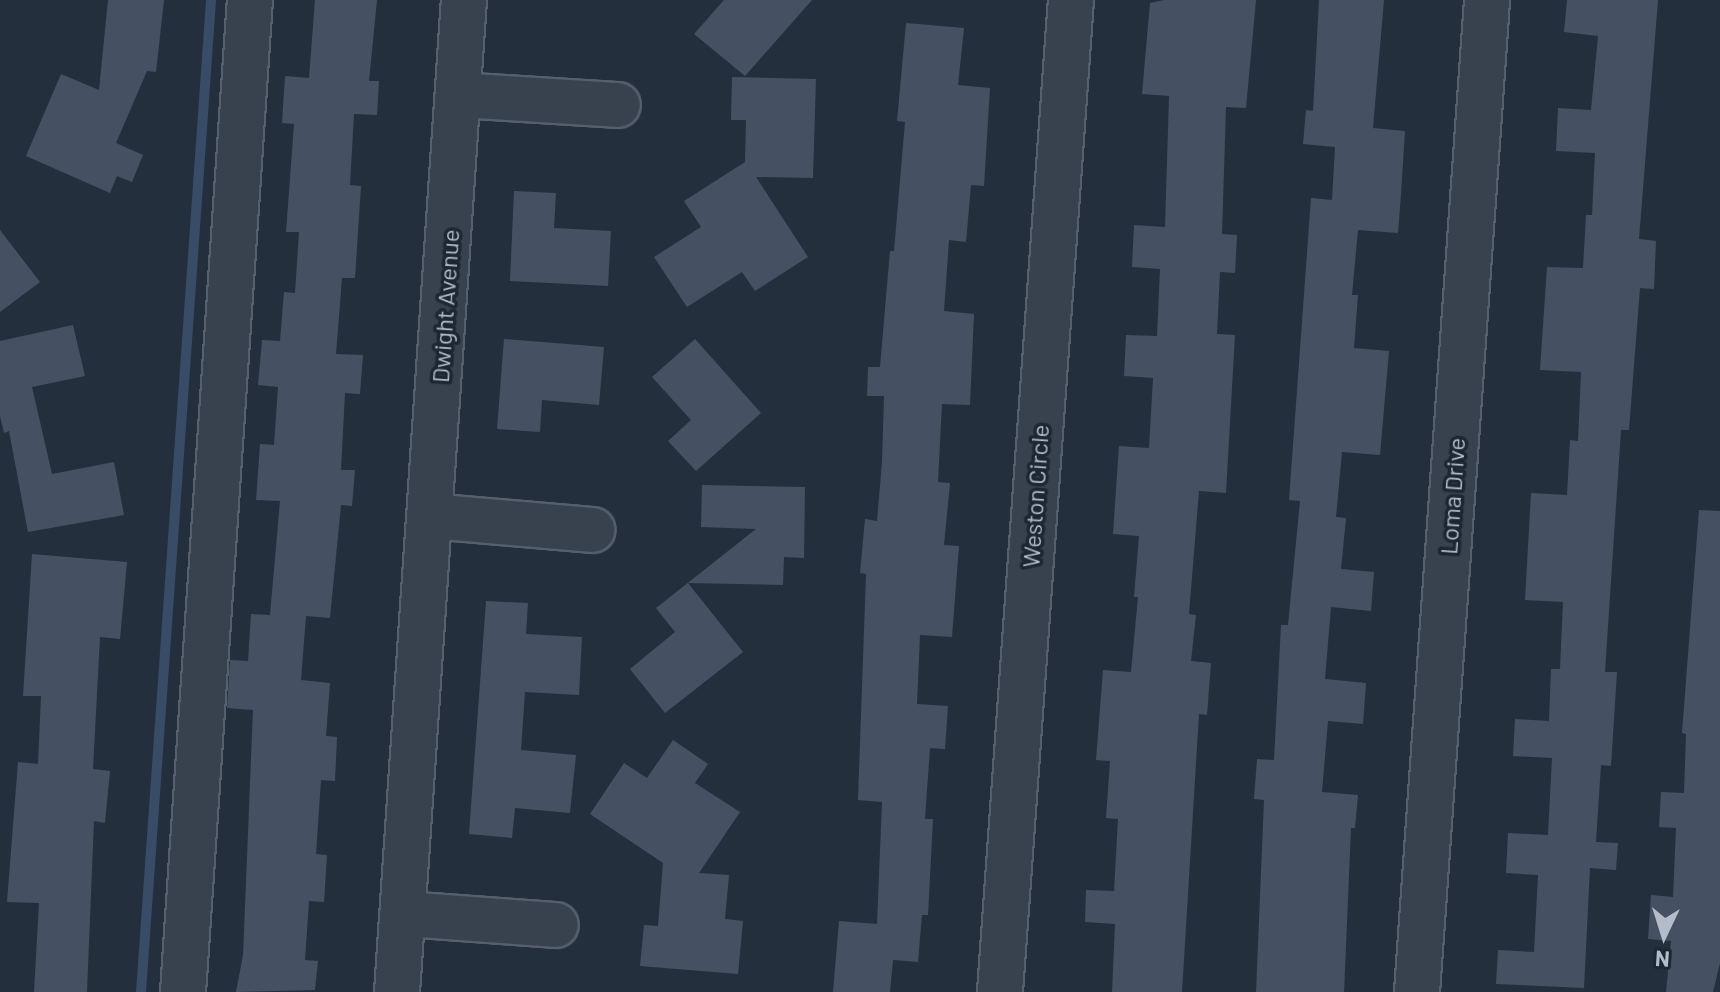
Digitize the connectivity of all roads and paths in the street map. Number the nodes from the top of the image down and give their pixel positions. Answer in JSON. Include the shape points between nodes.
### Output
{"nodes":[{"id":1,"x":250,"y":0,"type":"edge"},
{"id":2,"x":464,"y":0,"type":"edge"},
{"id":3,"x":1071,"y":0,"type":"edge"},
{"id":4,"x":1487,"y":0,"type":"edge"},
{"id":5,"x":459,"y":95,"type":"junction"},
{"id":6,"x":618,"y":105,"type":"dead end"},
{"id":7,"x":430,"y":516,"type":"junction"},
{"id":8,"x":592,"y":530,"type":"dead end"},
{"id":9,"x":405,"y":914,"type":"junction"},
{"id":10,"x":556,"y":925,"type":"dead end"},
{"id":11,"x":183,"y":992,"type":"edge"},
{"id":12,"x":397,"y":992,"type":"edge"},
{"id":13,"x":1000,"y":992,"type":"edge"},
{"id":14,"x":1417,"y":992,"type":"edge"}],
"edges":[{"from":1,"to":11,"type":"street"},
{"from":2,"to":5,"type":"street","name":"Dwight Avenue"},
{"from":3,"to":13,"type":"street","name":"Weston Circle"},
{"from":4,"to":14,"type":"street","name":"Loma Drive"},
{"from":5,"to":6,"type":"street"},
{"from":5,"to":7,"type":"street","name":"Dwight Avenue"},
{"from":7,"to":8,"type":"street"},
{"from":7,"to":9,"type":"street","name":"Dwight Avenue"},
{"from":9,"to":10,"type":"street"},
{"from":9,"to":12,"type":"street","name":"Dwight Avenue"}]}
